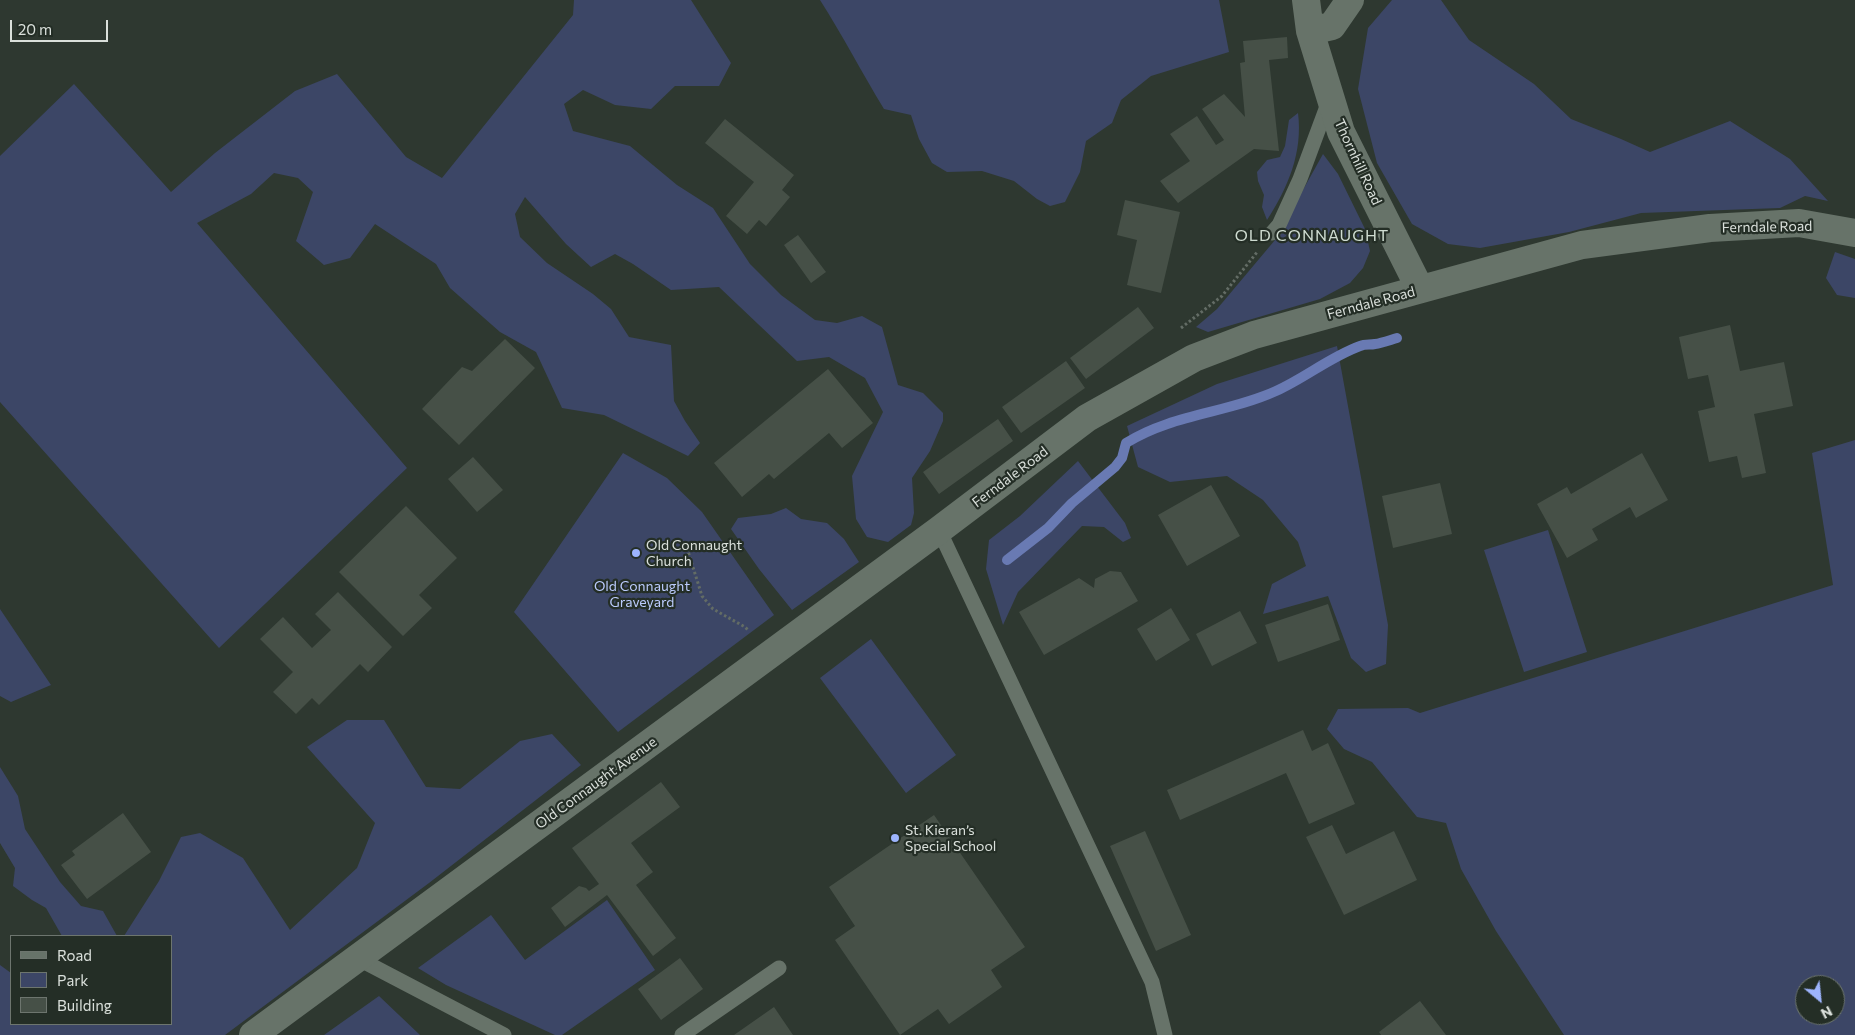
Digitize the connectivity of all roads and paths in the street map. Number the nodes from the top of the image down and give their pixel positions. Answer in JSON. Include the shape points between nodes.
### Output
{"nodes":[{"id":1,"x":1306,"y":0,"type":"edge"},
{"id":2,"x":1350,"y":0,"type":"edge"},
{"id":3,"x":1310,"y":32,"type":"junction"},
{"id":4,"x":1331,"y":97,"type":"junction"},
{"id":5,"x":1855,"y":232,"type":"edge"},
{"id":6,"x":1272,"y":234,"type":"joint"},
{"id":7,"x":1420,"y":290,"type":"junction"},
{"id":8,"x":1176,"y":332,"type":"dead end"},
{"id":9,"x":939,"y":530,"type":"junction"},
{"id":10,"x":687,"y":548,"type":"dead end"},
{"id":11,"x":769,"y":655,"type":"junction"},
{"id":12,"x":357,"y":958,"type":"junction"},
{"id":13,"x":779,"y":968,"type":"dead end"},
{"id":14,"x":499,"y":1034,"type":"edge"},
{"id":15,"x":253,"y":1035,"type":"edge"},
{"id":16,"x":682,"y":1035,"type":"edge"},
{"id":17,"x":1165,"y":1035,"type":"edge"}],
"edges":[{"from":1,"to":3,"type":"street","name":"Thornhill Road"},
{"from":2,"to":3,"type":"street","via":[[1332,26]]},
{"from":3,"to":4,"type":"street","name":"Thornhill Road"},
{"from":4,"to":6,"type":"lane","via":[[1300,179]]},
{"from":4,"to":7,"type":"street","name":"Thornhill Road","via":[[1342,132]]},
{"from":5,"to":7,"type":"street","name":"Ferndale Road","via":[[1799,224],[1710,228],[1582,245]]},
{"from":6,"to":8,"type":"path","via":[[1222,296]]},
{"from":7,"to":9,"type":"street","name":"Ferndale Road","via":[[1254,335],[1194,358],[1087,418]]},
{"from":9,"to":11,"type":"street","name":"Old Connaught Avenue"},
{"from":9,"to":17,"type":"lane","via":[[1152,982]]},
{"from":10,"to":11,"type":"path","via":[[702,596],[713,609],[745,627]]},
{"from":11,"to":12,"type":"street","name":"Old Connaught Avenue"},
{"from":12,"to":14,"type":"lane"},
{"from":12,"to":15,"type":"street","name":"Old Connaught Avenue"},
{"from":13,"to":16,"type":"lane"}]}
